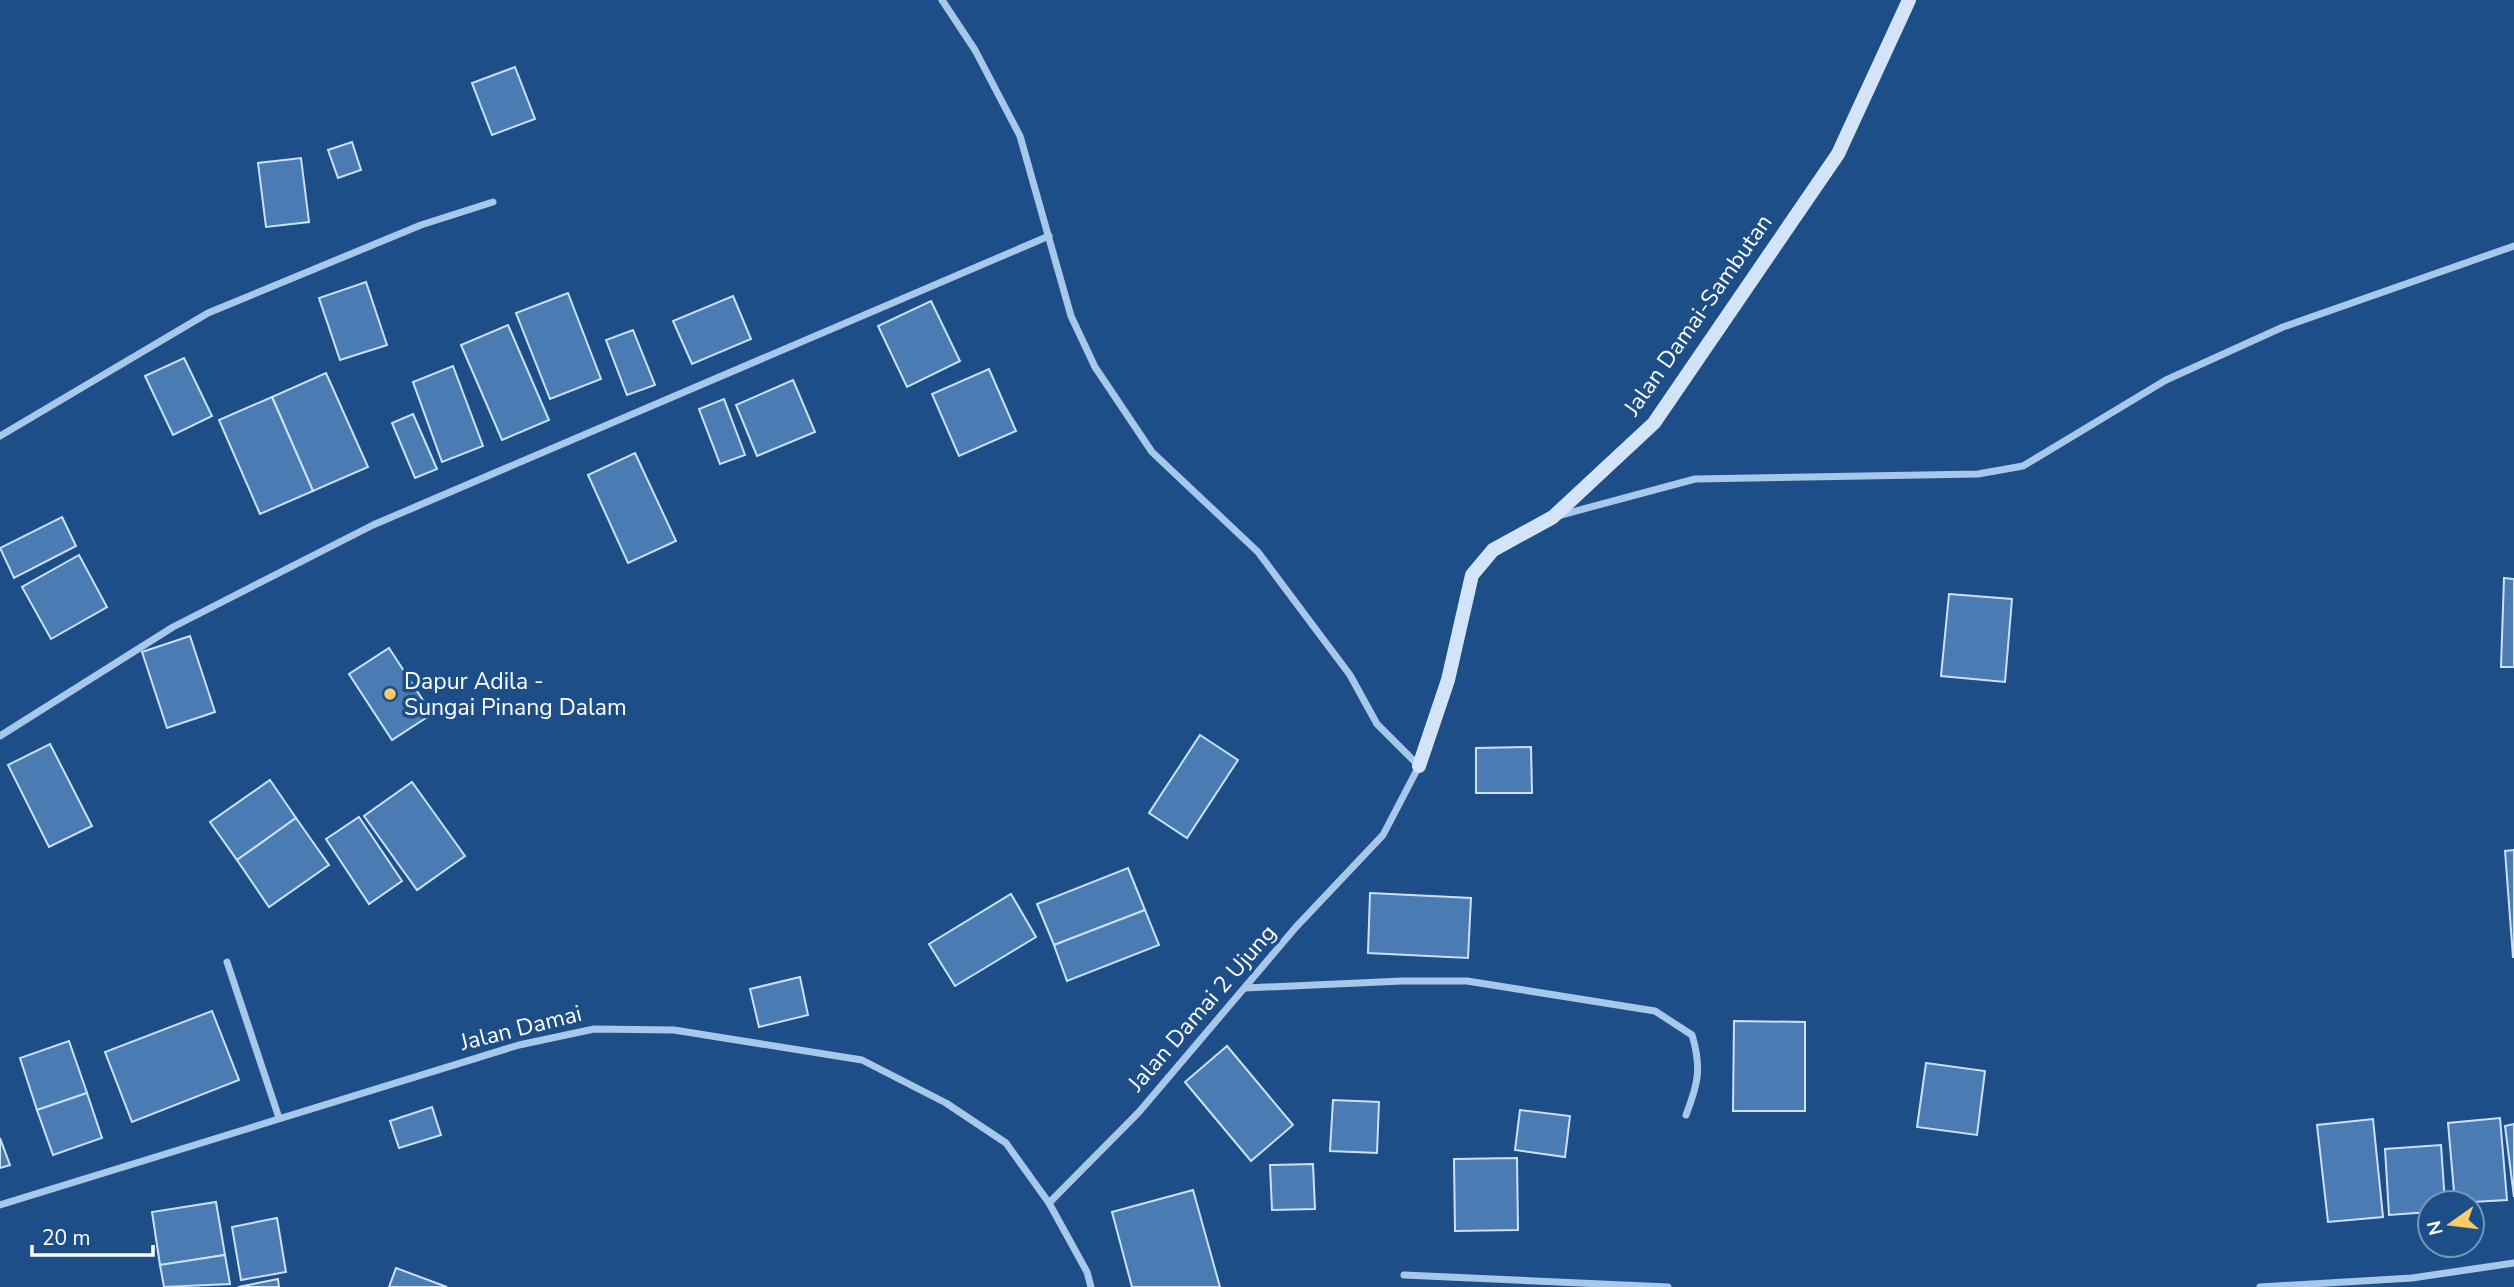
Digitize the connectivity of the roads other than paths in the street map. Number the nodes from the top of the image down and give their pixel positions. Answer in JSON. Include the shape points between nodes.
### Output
{"nodes":[{"id":1,"x":942,"y":0,"type":"edge"},
{"id":2,"x":1909,"y":0,"type":"edge"},
{"id":3,"x":493,"y":202,"type":"dead end"},
{"id":4,"x":1049,"y":236,"type":"junction"},
{"id":5,"x":2514,"y":246,"type":"edge"},
{"id":6,"x":0,"y":436,"type":"edge"},
{"id":7,"x":1553,"y":517,"type":"junction"},
{"id":8,"x":0,"y":736,"type":"edge"},
{"id":9,"x":1419,"y":766,"type":"junction"},
{"id":10,"x":227,"y":962,"type":"dead end"},
{"id":11,"x":1245,"y":988,"type":"junction"},
{"id":12,"x":1686,"y":1115,"type":"dead end"},
{"id":13,"x":279,"y":1118,"type":"junction"},
{"id":14,"x":1049,"y":1203,"type":"junction"},
{"id":15,"x":0,"y":1205,"type":"edge"},
{"id":16,"x":2514,"y":1263,"type":"edge"},
{"id":17,"x":1404,"y":1275,"type":"dead end"},
{"id":18,"x":1091,"y":1287,"type":"edge"},
{"id":19,"x":1668,"y":1287,"type":"edge"},
{"id":20,"x":2260,"y":1287,"type":"edge"}],
"edges":[{"from":1,"to":4,"type":"street","via":[[975,50],[1020,136]]},
{"from":2,"to":7,"type":"street","name":"Jalan Damai-Sambutan","via":[[1838,154],[1654,423]]},
{"from":3,"to":6,"type":"street","via":[[421,225],[208,313]]},
{"from":4,"to":8,"type":"street","via":[[373,525],[173,627]]},
{"from":4,"to":9,"type":"street","via":[[1071,316],[1095,367],[1152,452],[1258,552],[1350,675],[1377,724]]},
{"from":5,"to":7,"type":"street","via":[[2283,327],[2166,380],[2023,466],[1978,474],[1695,479]]},
{"from":7,"to":9,"type":"street","name":"Jalan Damai-Sambutan","via":[[1493,550],[1472,575],[1448,680]]},
{"from":9,"to":11,"type":"street","name":"Jalan Damai 2 Ujung","via":[[1383,835]]},
{"from":10,"to":13,"type":"street"},
{"from":11,"to":12,"type":"street","via":[[1468,981],[1655,1011],[1692,1035],[1696,1048],[1700,1062]]},
{"from":11,"to":14,"type":"street","name":"Jalan Damai 2 Ujung","via":[[1139,1112]]},
{"from":13,"to":14,"type":"street","name":"Jalan Damai","via":[[519,1045],[594,1029],[674,1030],[862,1060],[946,1103],[1006,1143]]},
{"from":13,"to":15,"type":"street","name":"Jalan Damai"},
{"from":14,"to":18,"type":"street","name":"Jalan Damai"},
{"from":16,"to":20,"type":"street","via":[[2412,1278]]},
{"from":17,"to":19,"type":"street"}]}
